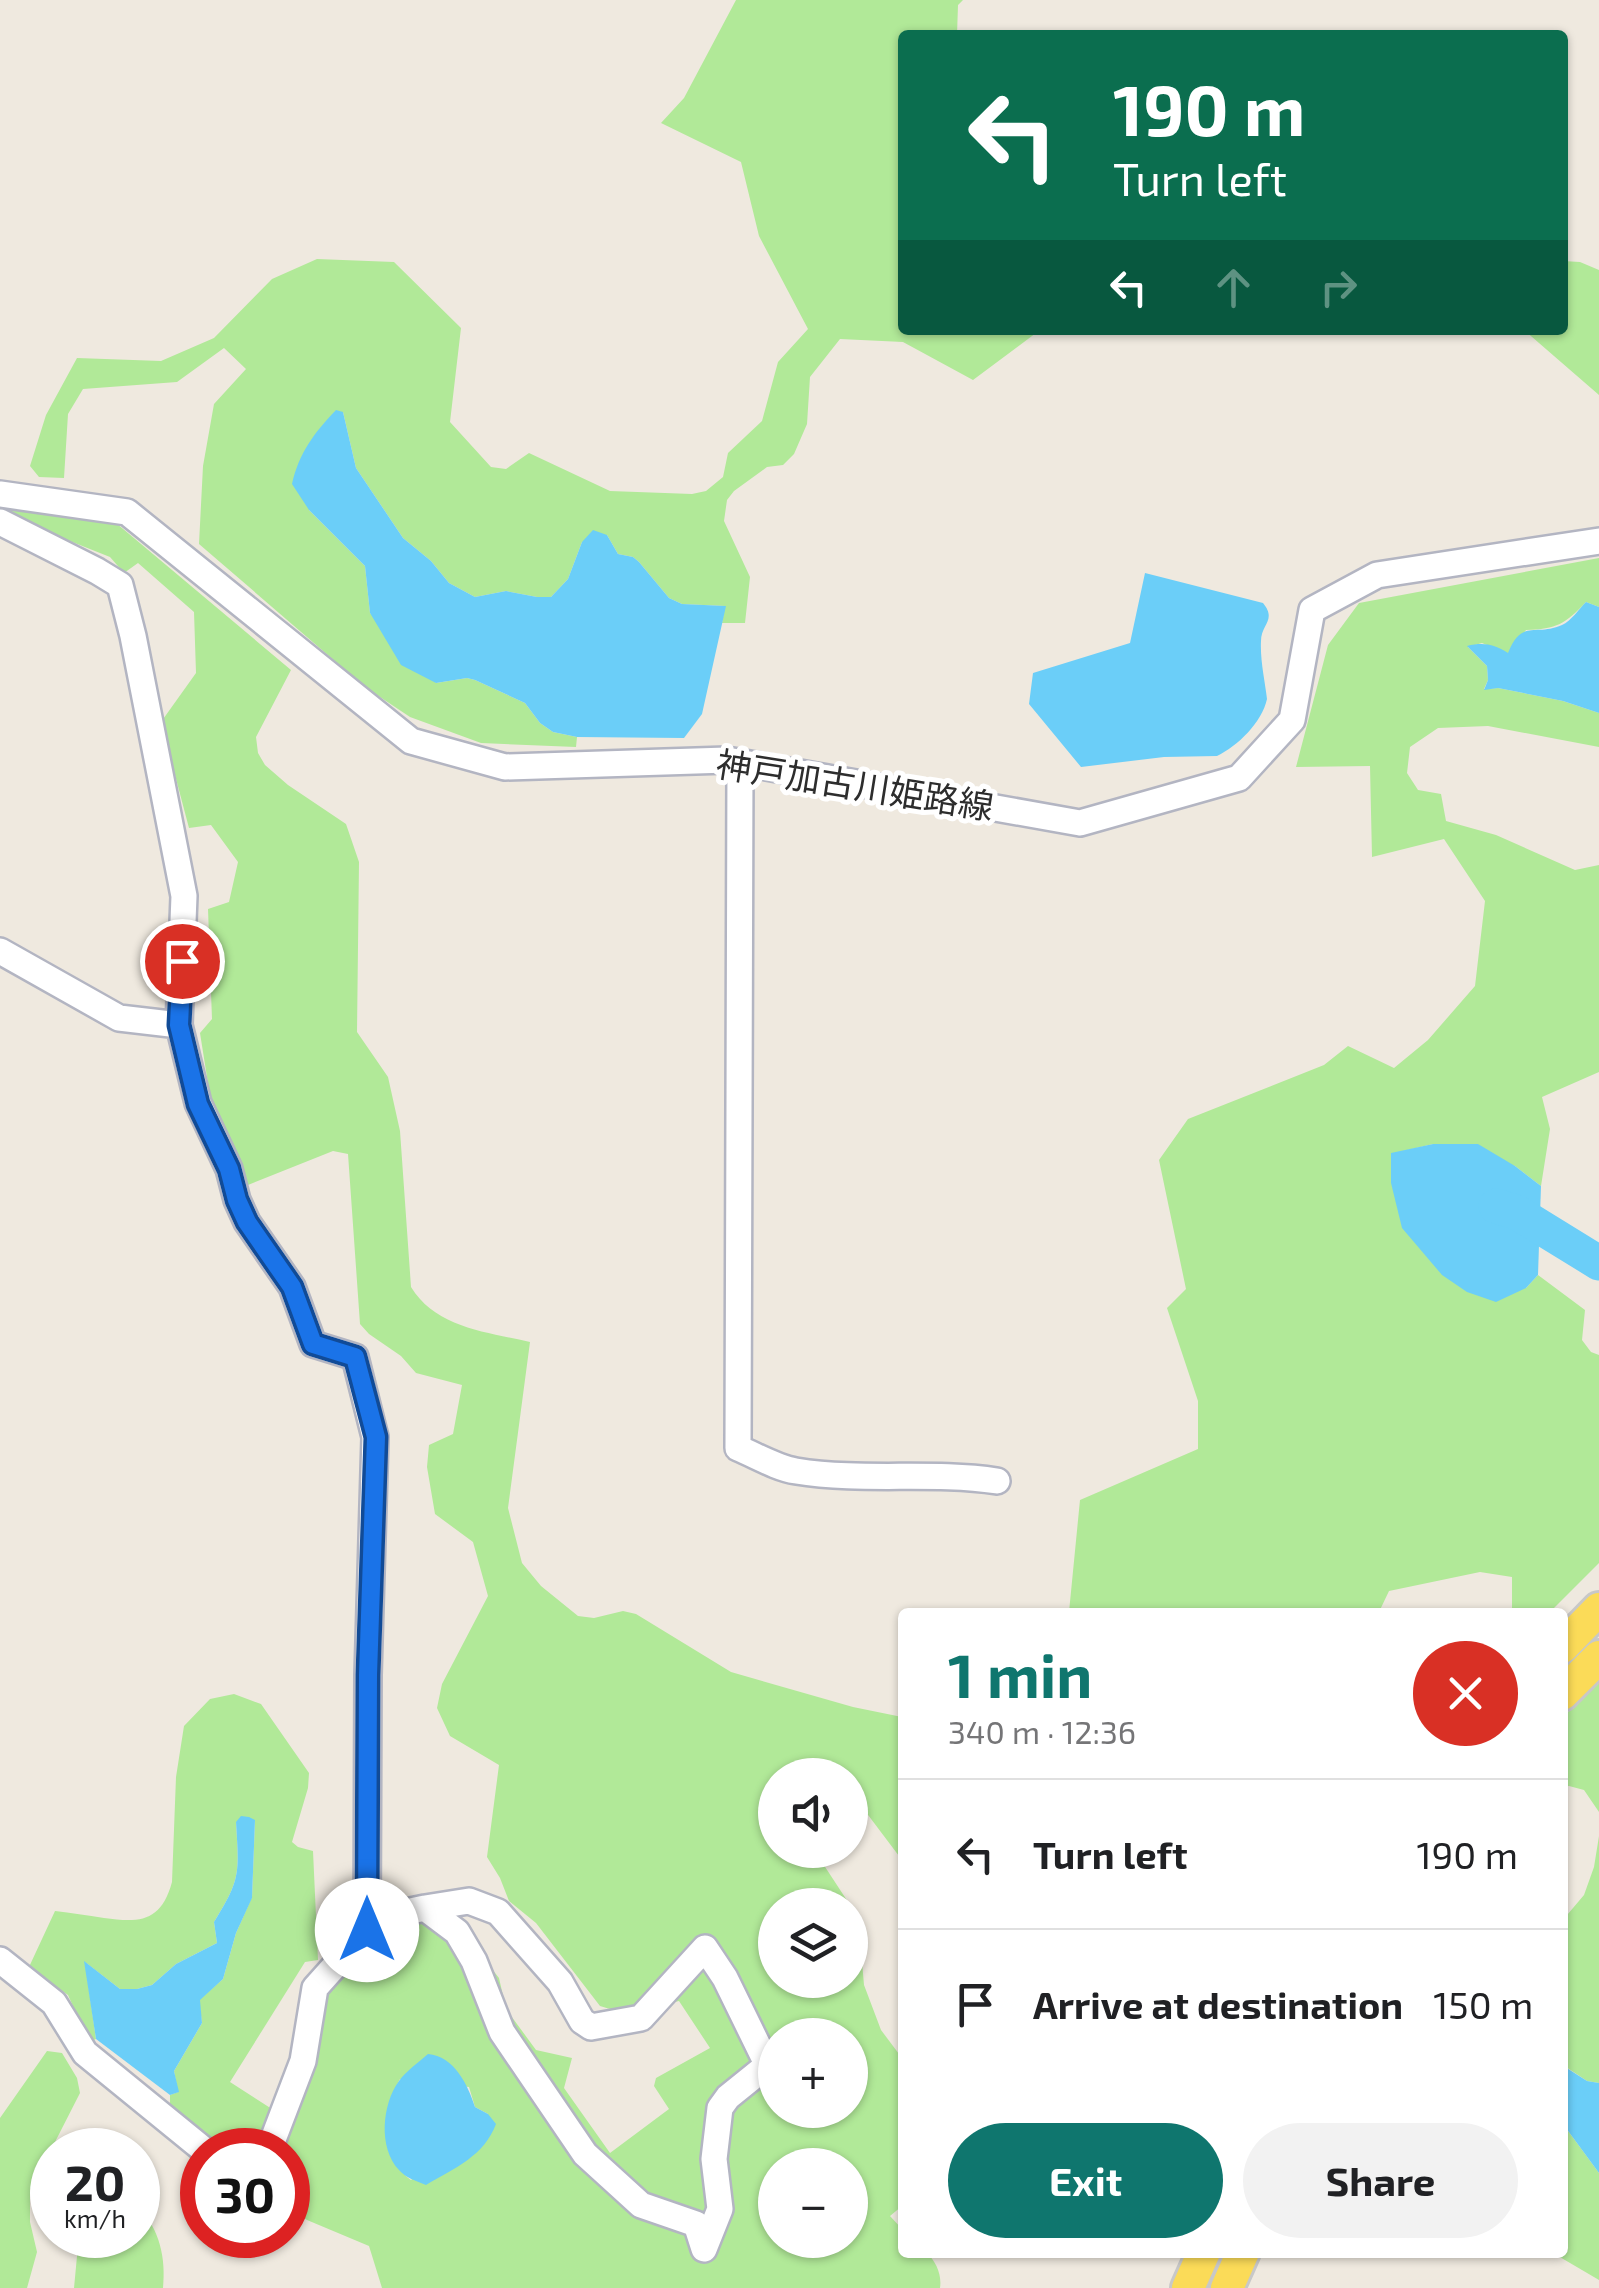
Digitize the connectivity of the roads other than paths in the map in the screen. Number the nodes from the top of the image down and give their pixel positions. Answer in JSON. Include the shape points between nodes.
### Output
{"nodes":[{"id":1,"x":0,"y":494,"type":"edge"},
{"id":2,"x":0,"y":522,"type":"edge"},
{"id":3,"x":1599,"y":541,"type":"edge"},
{"id":4,"x":740,"y":763,"type":"junction"},
{"id":5,"x":0,"y":951,"type":"edge"},
{"id":6,"x":179,"y":1025,"type":"junction"},
{"id":7,"x":998,"y":1480,"type":"dead end"},
{"id":8,"x":1599,"y":1609,"type":"edge"},
{"id":9,"x":1568,"y":1641,"type":"edge"},
{"id":10,"x":1599,"y":1658,"type":"edge"},
{"id":11,"x":1568,"y":1688,"type":"edge"},
{"id":12,"x":425,"y":1908,"type":"junction"},
{"id":13,"x":367,"y":1930,"type":"junction"},
{"id":14,"x":0,"y":1960,"type":"edge"},
{"id":15,"x":277,"y":2128,"type":"edge"},
{"id":16,"x":180,"y":2130,"type":"edge"},
{"id":17,"x":1201,"y":2258,"type":"edge"},
{"id":18,"x":1240,"y":2258,"type":"edge"},
{"id":19,"x":1188,"y":2288,"type":"edge"},
{"id":20,"x":1227,"y":2288,"type":"edge"}],
"edges":[{"from":1,"to":4,"type":"street","name":"神戸加古川姫路線","via":[[128,512],[411,741],[505,768]]},
{"from":2,"to":6,"type":"street","via":[[120,585],[184,896]]},
{"from":3,"to":4,"type":"street","name":"神戸加古川姫路線","via":[[1377,575],[1312,610],[1292,720],[1240,778],[1080,823]]},
{"from":4,"to":7,"type":"street","via":[[738,1448],[793,1470]]},
{"from":5,"to":6,"type":"street","via":[[119,1018]]},
{"from":6,"to":13,"type":"street","via":[[198,1104],[247,1222],[292,1287],[313,1344],[355,1357],[376,1437]]},
{"from":8,"to":9,"type":"main road"},
{"from":10,"to":11,"type":"main road"},
{"from":12,"to":12,"type":"street","via":[[456,1932],[502,2032],[585,2154],[640,2206],[696,2224],[704,2250],[720,2209],[714,2160],[720,2108],[769,2068],[706,1948],[641,2018],[591,2027],[498,1912],[469,1901]]},
{"from":12,"to":13,"type":"street"},
{"from":13,"to":15,"type":"street","via":[[314,1988],[303,2061]]},
{"from":14,"to":16,"type":"street","via":[[54,2003],[85,2053]]},
{"from":17,"to":19,"type":"main road"},
{"from":18,"to":20,"type":"main road"}]}
